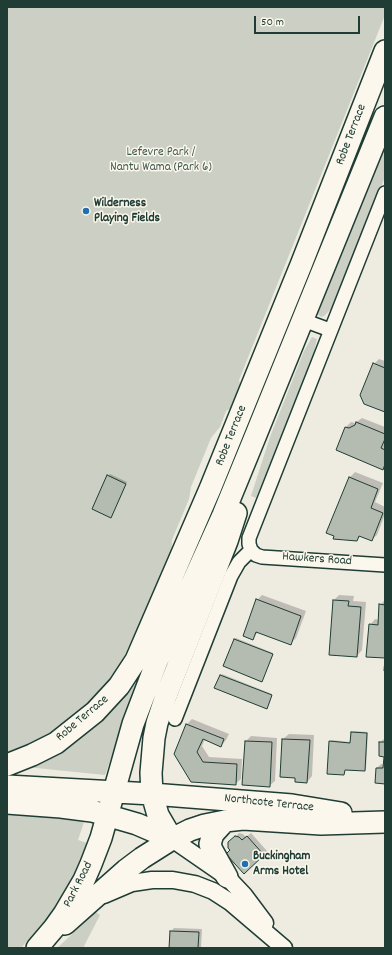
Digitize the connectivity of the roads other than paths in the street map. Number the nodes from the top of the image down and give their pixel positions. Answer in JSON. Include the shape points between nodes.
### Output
{"nodes":[{"id":1,"x":385,"y":51,"type":"edge"},
{"id":2,"x":385,"y":118,"type":"edge"},
{"id":3,"x":385,"y":193,"type":"edge"},
{"id":4,"x":301,"y":265,"type":"junction"},
{"id":5,"x":303,"y":320,"type":"junction"},
{"id":6,"x":330,"y":330,"type":"junction"},
{"id":7,"x":269,"y":402,"type":"junction"},
{"id":8,"x":256,"y":437,"type":"junction"},
{"id":9,"x":210,"y":489,"type":"junction"},
{"id":10,"x":251,"y":550,"type":"junction"},
{"id":11,"x":385,"y":565,"type":"edge"},
{"id":12,"x":175,"y":719,"type":"dead end"},
{"id":13,"x":7,"y":766,"type":"edge"},
{"id":14,"x":7,"y":786,"type":"edge"},
{"id":15,"x":113,"y":792,"type":"junction"},
{"id":16,"x":152,"y":794,"type":"junction"},
{"id":17,"x":7,"y":803,"type":"edge"},
{"id":18,"x":107,"y":815,"type":"junction"},
{"id":19,"x":225,"y":821,"type":"junction"},
{"id":20,"x":385,"y":821,"type":"edge"},
{"id":21,"x":172,"y":838,"type":"junction"},
{"id":22,"x":228,"y":877,"type":"junction"},
{"id":23,"x":92,"y":901,"type":"junction"},
{"id":24,"x":38,"y":947,"type":"edge"},
{"id":25,"x":284,"y":948,"type":"edge"}],
"edges":[{"from":1,"to":4,"type":"highway","name":"Robe Terrace"},
{"from":2,"to":4,"type":"highway","via":[[367,129]]},
{"from":2,"to":5,"type":"highway","name":"Robe Terrace"},
{"from":3,"to":6,"type":"street"},
{"from":4,"to":5,"type":"highway","via":[[296,292]]},
{"from":4,"to":9,"type":"highway","name":"Robe Terrace"},
{"from":5,"to":6,"type":"street"},
{"from":5,"to":7,"type":"highway","name":"Robe Terrace"},
{"from":6,"to":10,"type":"street","via":[[249,538]]},
{"from":7,"to":8,"type":"highway","name":"Robe Terrace"},
{"from":7,"to":9,"type":"highway","via":[[247,428],[222,488]]},
{"from":8,"to":15,"type":"highway","name":"Robe Terrace","via":[[157,661],[133,724]]},
{"from":8,"to":16,"type":"highway","via":[[231,529],[157,723],[151,766]]},
{"from":9,"to":13,"type":"highway","name":"Robe Terrace","via":[[143,645],[119,686],[95,712],[65,737]]},
{"from":10,"to":11,"type":"street","name":"Hawkers Road","via":[[262,556]]},
{"from":10,"to":12,"type":"street","via":[[238,562],[231,576]]},
{"from":14,"to":15,"type":"highway","name":"Northcote Terrace"},
{"from":15,"to":16,"type":"highway","name":"Northcote Terrace"},
{"from":15,"to":18,"type":"highway","name":"Robe Terrace"},
{"from":16,"to":20,"type":"highway","name":"Northcote Terrace","via":[[292,805]]},
{"from":16,"to":21,"type":"highway","via":[[158,815]]},
{"from":17,"to":18,"type":"highway","via":[[61,807]]},
{"from":18,"to":21,"type":"highway"},
{"from":18,"to":24,"type":"highway","name":"Park Road","via":[[84,880],[64,914]]},
{"from":19,"to":20,"type":"highway","name":"Northcote Terrace","via":[[321,824]]},
{"from":19,"to":21,"type":"highway","name":"Northcote Terrace","via":[[205,825]]},
{"from":19,"to":22,"type":"highway","via":[[213,834],[210,844]]},
{"from":21,"to":22,"type":"street"},
{"from":21,"to":23,"type":"highway","name":"Northcote Terrace","via":[[131,866]]},
{"from":22,"to":25,"type":"street"},
{"from":23,"to":24,"type":"highway","name":"Northcote Terrace"},
{"from":23,"to":25,"type":"street","via":[[140,882],[168,880],[195,884],[213,891],[235,906]]}]}
